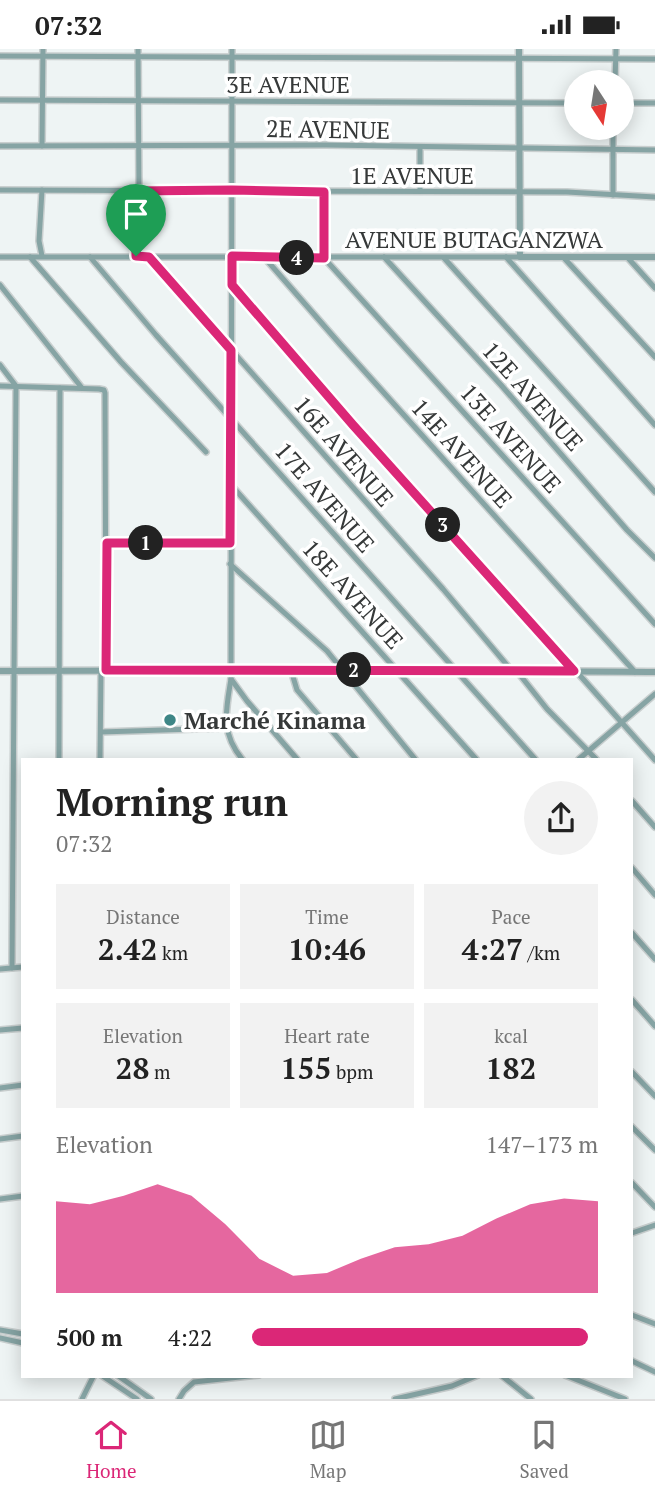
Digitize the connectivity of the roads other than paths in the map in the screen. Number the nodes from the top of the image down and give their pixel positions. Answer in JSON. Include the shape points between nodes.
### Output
{"nodes":[{"id":1,"x":43,"y":49,"type":"edge"},
{"id":2,"x":327,"y":49,"type":"edge"},
{"id":3,"x":519,"y":49,"type":"edge"},
{"id":4,"x":616,"y":49,"type":"edge"},
{"id":5,"x":138,"y":52,"type":"edge"},
{"id":6,"x":232,"y":52,"type":"edge"},
{"id":7,"x":0,"y":56,"type":"edge"},
{"id":8,"x":43,"y":57,"type":"junction"},
{"id":9,"x":327,"y":58,"type":"junction"},
{"id":10,"x":519,"y":58,"type":"junction"},
{"id":11,"x":617,"y":58,"type":"junction"},
{"id":12,"x":655,"y":59,"type":"edge"},
{"id":13,"x":616,"y":70,"type":"edge"},
{"id":14,"x":0,"y":100,"type":"edge"},
{"id":15,"x":138,"y":100,"type":"junction"},
{"id":16,"x":43,"y":101,"type":"junction"},
{"id":17,"x":233,"y":102,"type":"junction"},
{"id":18,"x":519,"y":103,"type":"junction"},
{"id":19,"x":564,"y":103,"type":"edge"},
{"id":20,"x":634,"y":103,"type":"edge"},
{"id":21,"x":655,"y":103,"type":"edge"},
{"id":22,"x":613,"y":140,"type":"edge"},
{"id":23,"x":138,"y":145,"type":"junction"},
{"id":24,"x":0,"y":146,"type":"edge"},
{"id":25,"x":42,"y":146,"type":"junction"},
{"id":26,"x":232,"y":146,"type":"junction"},
{"id":27,"x":420,"y":148,"type":"junction"},
{"id":28,"x":520,"y":148,"type":"junction"},
{"id":29,"x":613,"y":150,"type":"junction"},
{"id":30,"x":655,"y":150,"type":"edge"},
{"id":31,"x":0,"y":190,"type":"edge"},
{"id":32,"x":41,"y":190,"type":"junction"},
{"id":33,"x":232,"y":190,"type":"junction"},
{"id":34,"x":137,"y":191,"type":"junction"},
{"id":35,"x":420,"y":191,"type":"junction"},
{"id":36,"x":324,"y":192,"type":"junction"},
{"id":37,"x":520,"y":194,"type":"junction"},
{"id":38,"x":613,"y":195,"type":"junction"},
{"id":39,"x":655,"y":197,"type":"edge"},
{"id":40,"x":136,"y":256,"type":"junction"},
{"id":41,"x":232,"y":256,"type":"junction"},
{"id":42,"x":0,"y":257,"type":"edge"},
{"id":43,"x":30,"y":257,"type":"junction"},
{"id":44,"x":42,"y":257,"type":"junction"},
{"id":45,"x":90,"y":257,"type":"junction"},
{"id":46,"x":149,"y":257,"type":"junction"},
{"id":47,"x":264,"y":257,"type":"junction"},
{"id":48,"x":384,"y":257,"type":"junction"},
{"id":49,"x":444,"y":257,"type":"junction"},
{"id":50,"x":506,"y":257,"type":"junction"},
{"id":51,"x":520,"y":257,"type":"junction"},
{"id":52,"x":655,"y":257,"type":"edge"},
{"id":53,"x":324,"y":258,"type":"junction"},
{"id":54,"x":564,"y":258,"type":"junction"},
{"id":55,"x":628,"y":258,"type":"junction"},
{"id":56,"x":0,"y":285,"type":"edge"},
{"id":57,"x":232,"y":285,"type":"junction"},
{"id":58,"x":655,"y":288,"type":"edge"},
{"id":59,"x":231,"y":350,"type":"junction"},
{"id":60,"x":655,"y":357,"type":"edge"},
{"id":61,"x":0,"y":365,"type":"edge"},
{"id":62,"x":0,"y":386,"type":"edge"},
{"id":63,"x":16,"y":386,"type":"junction"},
{"id":64,"x":61,"y":387,"type":"junction"},
{"id":65,"x":82,"y":388,"type":"junction"},
{"id":66,"x":230,"y":417,"type":"junction"},
{"id":67,"x":655,"y":425,"type":"edge"},
{"id":68,"x":206,"y":452,"type":"dead end"},
{"id":69,"x":230,"y":485,"type":"junction"},
{"id":70,"x":655,"y":492,"type":"edge"},
{"id":71,"x":107,"y":543,"type":"junction"},
{"id":72,"x":230,"y":543,"type":"junction"},
{"id":73,"x":655,"y":558,"type":"edge"},
{"id":74,"x":230,"y":564,"type":"junction"},
{"id":75,"x":655,"y":624,"type":"edge"},
{"id":76,"x":104,"y":670,"type":"junction"},
{"id":77,"x":230,"y":670,"type":"junction"},
{"id":78,"x":291,"y":670,"type":"junction"},
{"id":79,"x":342,"y":670,"type":"junction"},
{"id":80,"x":514,"y":670,"type":"junction"},
{"id":81,"x":0,"y":671,"type":"edge"},
{"id":82,"x":15,"y":671,"type":"junction"},
{"id":83,"x":59,"y":671,"type":"junction"},
{"id":84,"x":457,"y":671,"type":"junction"},
{"id":85,"x":575,"y":671,"type":"junction"},
{"id":86,"x":635,"y":671,"type":"junction"},
{"id":87,"x":399,"y":672,"type":"junction"},
{"id":88,"x":655,"y":672,"type":"edge"},
{"id":89,"x":231,"y":679,"type":"junction"},
{"id":90,"x":655,"y":694,"type":"edge"},
{"id":91,"x":622,"y":721,"type":"junction"},
{"id":92,"x":226,"y":728,"type":"junction"},
{"id":93,"x":101,"y":732,"type":"junction"},
{"id":94,"x":588,"y":751,"type":"junction"},
{"id":95,"x":59,"y":758,"type":"edge"},
{"id":96,"x":100,"y":758,"type":"edge"},
{"id":97,"x":241,"y":758,"type":"edge"},
{"id":98,"x":296,"y":758,"type":"edge"},
{"id":99,"x":355,"y":758,"type":"edge"},
{"id":100,"x":414,"y":758,"type":"edge"},
{"id":101,"x":474,"y":758,"type":"edge"},
{"id":102,"x":534,"y":758,"type":"edge"},
{"id":103,"x":580,"y":758,"type":"edge"},
{"id":104,"x":595,"y":758,"type":"edge"},
{"id":105,"x":655,"y":760,"type":"edge"},
{"id":106,"x":633,"y":802,"type":"edge"},
{"id":107,"x":655,"y":827,"type":"edge"},
{"id":108,"x":633,"y":869,"type":"edge"},
{"id":109,"x":655,"y":895,"type":"edge"},
{"id":110,"x":633,"y":934,"type":"edge"},
{"id":111,"x":655,"y":959,"type":"edge"},
{"id":112,"x":21,"y":967,"type":"edge"},
{"id":113,"x":12,"y":968,"type":"junction"},
{"id":114,"x":0,"y":969,"type":"edge"},
{"id":115,"x":633,"y":1001,"type":"edge"},
{"id":116,"x":655,"y":1026,"type":"edge"},
{"id":117,"x":21,"y":1028,"type":"edge"},
{"id":118,"x":0,"y":1030,"type":"edge"},
{"id":119,"x":633,"y":1073,"type":"edge"},
{"id":120,"x":21,"y":1085,"type":"edge"},
{"id":121,"x":0,"y":1088,"type":"edge"},
{"id":122,"x":655,"y":1096,"type":"edge"},
{"id":123,"x":633,"y":1127,"type":"edge"},
{"id":124,"x":21,"y":1136,"type":"edge"},
{"id":125,"x":0,"y":1139,"type":"edge"},
{"id":126,"x":655,"y":1150,"type":"edge"},
{"id":127,"x":633,"y":1184,"type":"edge"},
{"id":128,"x":21,"y":1196,"type":"edge"},
{"id":129,"x":0,"y":1199,"type":"edge"},
{"id":130,"x":655,"y":1207,"type":"edge"},
{"id":131,"x":655,"y":1225,"type":"edge"},
{"id":132,"x":633,"y":1233,"type":"edge"},
{"id":133,"x":633,"y":1315,"type":"edge"},
{"id":134,"x":655,"y":1324,"type":"edge"},
{"id":135,"x":0,"y":1331,"type":"edge"},
{"id":136,"x":21,"y":1334,"type":"edge"},
{"id":137,"x":0,"y":1338,"type":"edge"},
{"id":138,"x":21,"y":1343,"type":"edge"},
{"id":139,"x":633,"y":1361,"type":"edge"},
{"id":140,"x":655,"y":1371,"type":"edge"},
{"id":141,"x":92,"y":1378,"type":"edge"},
{"id":142,"x":106,"y":1378,"type":"edge"},
{"id":143,"x":121,"y":1378,"type":"edge"},
{"id":144,"x":231,"y":1378,"type":"edge"},
{"id":145,"x":473,"y":1378,"type":"edge"},
{"id":146,"x":505,"y":1378,"type":"edge"},
{"id":147,"x":572,"y":1378,"type":"edge"},
{"id":148,"x":424,"y":1396,"type":"edge"},
{"id":149,"x":82,"y":1399,"type":"edge"},
{"id":150,"x":137,"y":1399,"type":"edge"},
{"id":151,"x":151,"y":1399,"type":"edge"},
{"id":152,"x":179,"y":1399,"type":"edge"},
{"id":153,"x":396,"y":1399,"type":"edge"},
{"id":154,"x":531,"y":1399,"type":"edge"},
{"id":155,"x":625,"y":1399,"type":"edge"}],
"edges":[{"from":1,"to":8,"type":"street"},
{"from":2,"to":9,"type":"street"},
{"from":3,"to":10,"type":"street"},
{"from":4,"to":11,"type":"street"},
{"from":5,"to":6,"type":"street"},
{"from":5,"to":8,"type":"street"},
{"from":5,"to":15,"type":"street"},
{"from":6,"to":9,"type":"street"},
{"from":6,"to":17,"type":"street"},
{"from":7,"to":8,"type":"street"},
{"from":8,"to":16,"type":"street"},
{"from":9,"to":10,"type":"street"},
{"from":10,"to":11,"type":"street"},
{"from":10,"to":18,"type":"street"},
{"from":11,"to":12,"type":"street"},
{"from":11,"to":13,"type":"street"},
{"from":14,"to":16,"type":"street","name":"3E AVENUE"},
{"from":15,"to":16,"type":"street","name":"3E AVENUE"},
{"from":15,"to":17,"type":"street","name":"3E AVENUE"},
{"from":15,"to":23,"type":"street"},
{"from":16,"to":25,"type":"street"},
{"from":17,"to":18,"type":"street","name":"3E AVENUE"},
{"from":17,"to":26,"type":"street"},
{"from":18,"to":19,"type":"street","name":"3E AVENUE"},
{"from":18,"to":28,"type":"street"},
{"from":20,"to":21,"type":"street"},
{"from":22,"to":29,"type":"street"},
{"from":23,"to":25,"type":"street","name":"2E AVENUE"},
{"from":23,"to":26,"type":"street","name":"2E AVENUE"},
{"from":23,"to":34,"type":"street"},
{"from":24,"to":25,"type":"street","name":"2E AVENUE"},
{"from":26,"to":27,"type":"street","name":"2E AVENUE"},
{"from":26,"to":33,"type":"street"},
{"from":27,"to":28,"type":"street","name":"2E AVENUE"},
{"from":27,"to":35,"type":"street"},
{"from":28,"to":29,"type":"street","name":"2E AVENUE"},
{"from":28,"to":37,"type":"street"},
{"from":29,"to":30,"type":"street","name":"2E AVENUE"},
{"from":29,"to":38,"type":"street"},
{"from":31,"to":32,"type":"street","name":"1E AVENUE"},
{"from":32,"to":34,"type":"street","name":"1E AVENUE"},
{"from":32,"to":44,"type":"street"},
{"from":33,"to":34,"type":"street","name":"1E AVENUE"},
{"from":33,"to":36,"type":"street","name":"1E AVENUE"},
{"from":33,"to":41,"type":"street"},
{"from":34,"to":40,"type":"street"},
{"from":35,"to":36,"type":"street","name":"1E AVENUE"},
{"from":35,"to":37,"type":"street","name":"1E AVENUE"},
{"from":36,"to":53,"type":"street"},
{"from":37,"to":38,"type":"street","name":"1E AVENUE"},
{"from":37,"to":51,"type":"street"},
{"from":38,"to":39,"type":"street","name":"1E AVENUE"},
{"from":40,"to":45,"type":"street","name":"AVENUE BUTAGANZWA"},
{"from":40,"to":46,"type":"street","name":"AVENUE BUTAGANZWA"},
{"from":41,"to":46,"type":"street","name":"AVENUE BUTAGANZWA"},
{"from":41,"to":47,"type":"street","name":"AVENUE BUTAGANZWA"},
{"from":41,"to":57,"type":"street"},
{"from":42,"to":43,"type":"street","name":"AVENUE BUTAGANZWA"},
{"from":43,"to":44,"type":"street","name":"AVENUE BUTAGANZWA"},
{"from":43,"to":68,"type":"street"},
{"from":44,"to":45,"type":"street","name":"AVENUE BUTAGANZWA"},
{"from":45,"to":66,"type":"street","name":"17E AVENUE"},
{"from":46,"to":59,"type":"street","name":"16E AVENUE"},
{"from":47,"to":53,"type":"street","name":"AVENUE BUTAGANZWA"},
{"from":47,"to":86,"type":"street","name":"14E AVENUE"},
{"from":48,"to":49,"type":"street","name":"AVENUE BUTAGANZWA"},
{"from":48,"to":53,"type":"street","name":"AVENUE BUTAGANZWA"},
{"from":48,"to":73,"type":"street","name":"12E AVENUE"},
{"from":49,"to":50,"type":"street","name":"AVENUE BUTAGANZWA"},
{"from":49,"to":70,"type":"street"},
{"from":50,"to":51,"type":"street","name":"AVENUE BUTAGANZWA"},
{"from":50,"to":67,"type":"street"},
{"from":51,"to":54,"type":"street","name":"AVENUE BUTAGANZWA"},
{"from":52,"to":55,"type":"street","name":"AVENUE BUTAGANZWA"},
{"from":53,"to":75,"type":"street","name":"13E AVENUE"},
{"from":54,"to":55,"type":"street","name":"AVENUE BUTAGANZWA"},
{"from":54,"to":60,"type":"street"},
{"from":55,"to":58,"type":"street"},
{"from":56,"to":65,"type":"street"},
{"from":57,"to":59,"type":"street"},
{"from":57,"to":85,"type":"street"},
{"from":59,"to":66,"type":"street"},
{"from":59,"to":80,"type":"street","name":"16E AVENUE"},
{"from":61,"to":63,"type":"street"},
{"from":62,"to":63,"type":"street"},
{"from":63,"to":64,"type":"street"},
{"from":63,"to":82,"type":"street"},
{"from":64,"to":65,"type":"street"},
{"from":64,"to":83,"type":"street"},
{"from":65,"to":71,"type":"street","via":[[106,393]]},
{"from":66,"to":69,"type":"street"},
{"from":66,"to":84,"type":"street","name":"17E AVENUE"},
{"from":69,"to":72,"type":"street"},
{"from":69,"to":87,"type":"street","name":"18E AVENUE"},
{"from":71,"to":72,"type":"street"},
{"from":71,"to":76,"type":"street"},
{"from":72,"to":74,"type":"street"},
{"from":74,"to":77,"type":"street"},
{"from":74,"to":79,"type":"street"},
{"from":76,"to":77,"type":"street"},
{"from":76,"to":83,"type":"street"},
{"from":76,"to":93,"type":"street"},
{"from":77,"to":78,"type":"street"},
{"from":77,"to":89,"type":"street"},
{"from":78,"to":79,"type":"street"},
{"from":78,"to":99,"type":"street","via":[[297,690]]},
{"from":79,"to":87,"type":"street"},
{"from":79,"to":100,"type":"street"},
{"from":80,"to":84,"type":"street"},
{"from":80,"to":85,"type":"street"},
{"from":80,"to":94,"type":"street","name":"16E AVENUE"},
{"from":81,"to":82,"type":"street"},
{"from":82,"to":83,"type":"street"},
{"from":82,"to":113,"type":"street"},
{"from":83,"to":95,"type":"street"},
{"from":84,"to":87,"type":"street"},
{"from":84,"to":102,"type":"street","name":"17E AVENUE"},
{"from":85,"to":86,"type":"street"},
{"from":85,"to":91,"type":"street"},
{"from":86,"to":88,"type":"street"},
{"from":87,"to":101,"type":"street","name":"18E AVENUE"},
{"from":89,"to":92,"type":"street"},
{"from":89,"to":98,"type":"street"},
{"from":90,"to":91,"type":"street"},
{"from":91,"to":94,"type":"street"},
{"from":91,"to":105,"type":"street"},
{"from":92,"to":93,"type":"street"},
{"from":92,"to":97,"type":"street"},
{"from":93,"to":96,"type":"street"},
{"from":94,"to":103,"type":"street"},
{"from":94,"to":104,"type":"street","name":"16E AVENUE"},
{"from":106,"to":107,"type":"street"},
{"from":108,"to":109,"type":"street"},
{"from":110,"to":111,"type":"street"},
{"from":112,"to":113,"type":"street"},
{"from":113,"to":114,"type":"street"},
{"from":115,"to":116,"type":"street"},
{"from":117,"to":118,"type":"street"},
{"from":119,"to":122,"type":"street"},
{"from":120,"to":121,"type":"street"},
{"from":123,"to":126,"type":"street"},
{"from":124,"to":125,"type":"street"},
{"from":127,"to":130,"type":"street"},
{"from":128,"to":129,"type":"street"},
{"from":131,"to":132,"type":"street"},
{"from":133,"to":134,"type":"street"},
{"from":135,"to":136,"type":"street"},
{"from":137,"to":138,"type":"street"},
{"from":139,"to":140,"type":"street"},
{"from":141,"to":149,"type":"street"},
{"from":142,"to":150,"type":"street"},
{"from":143,"to":151,"type":"street"},
{"from":144,"to":152,"type":"street","via":[[194,1382]]},
{"from":145,"to":148,"type":"street"},
{"from":146,"to":154,"type":"street"},
{"from":147,"to":155,"type":"street"},
{"from":148,"to":153,"type":"street"}]}
